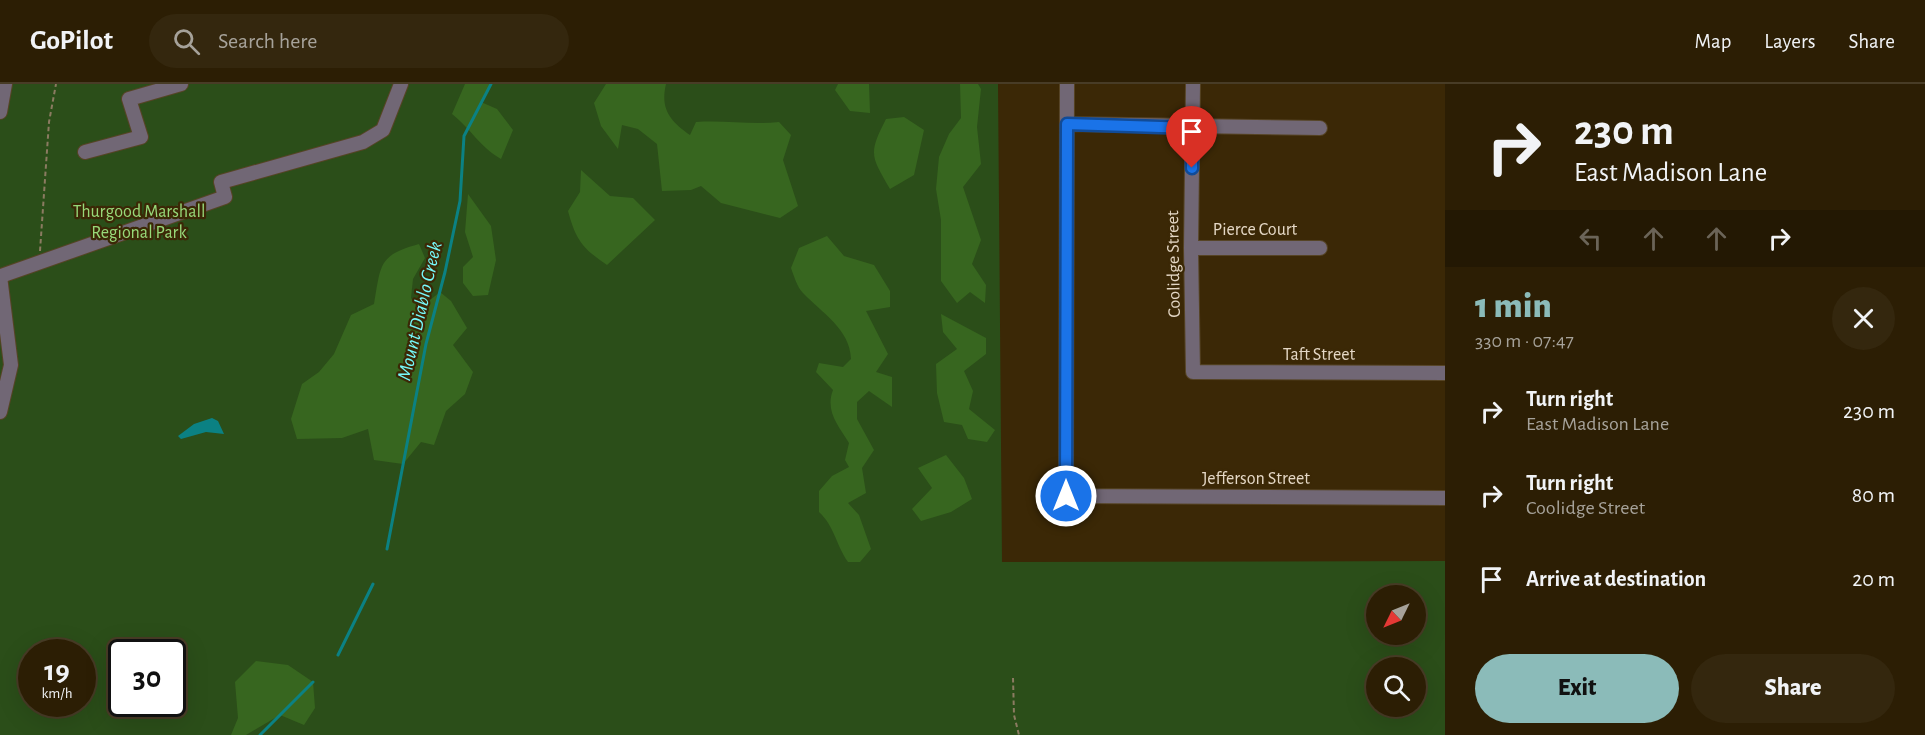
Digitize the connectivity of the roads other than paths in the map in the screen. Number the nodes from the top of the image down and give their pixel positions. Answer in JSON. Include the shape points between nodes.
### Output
{"nodes":[{"id":1,"x":5,"y":84,"type":"edge"},
{"id":2,"x":181,"y":84,"type":"edge"},
{"id":3,"x":401,"y":84,"type":"edge"},
{"id":4,"x":1067,"y":84,"type":"edge"},
{"id":5,"x":1192,"y":84,"type":"edge"},
{"id":6,"x":0,"y":112,"type":"edge"},
{"id":7,"x":1067,"y":124,"type":"junction"},
{"id":8,"x":1192,"y":128,"type":"junction"},
{"id":9,"x":1320,"y":128,"type":"dead end"},
{"id":10,"x":86,"y":152,"type":"dead end"},
{"id":11,"x":1191,"y":248,"type":"junction"},
{"id":12,"x":1320,"y":248,"type":"dead end"},
{"id":13,"x":0,"y":276,"type":"edge"},
{"id":14,"x":1193,"y":372,"type":"joint"},
{"id":15,"x":1445,"y":374,"type":"edge"},
{"id":16,"x":0,"y":412,"type":"edge"},
{"id":17,"x":1445,"y":498,"type":"edge"}],
"edges":[{"from":1,"to":6,"type":"street"},
{"from":2,"to":10,"type":"street","via":[[129,99],[141,137]]},
{"from":3,"to":13,"type":"street","via":[[383,130],[363,142],[221,182],[225,197]]},
{"from":4,"to":7,"type":"street"},
{"from":5,"to":8,"type":"street","name":"Coolidge Street"},
{"from":7,"to":8,"type":"street"},
{"from":7,"to":17,"type":"street","name":"Jefferson Street","via":[[1066,496]]},
{"from":8,"to":9,"type":"street"},
{"from":8,"to":11,"type":"street","name":"Coolidge Street"},
{"from":11,"to":12,"type":"street","name":"Pierce Court"},
{"from":11,"to":14,"type":"street","name":"Coolidge Street"},
{"from":13,"to":16,"type":"street","via":[[11,365]]},
{"from":14,"to":15,"type":"street","name":"Taft Street"}]}
